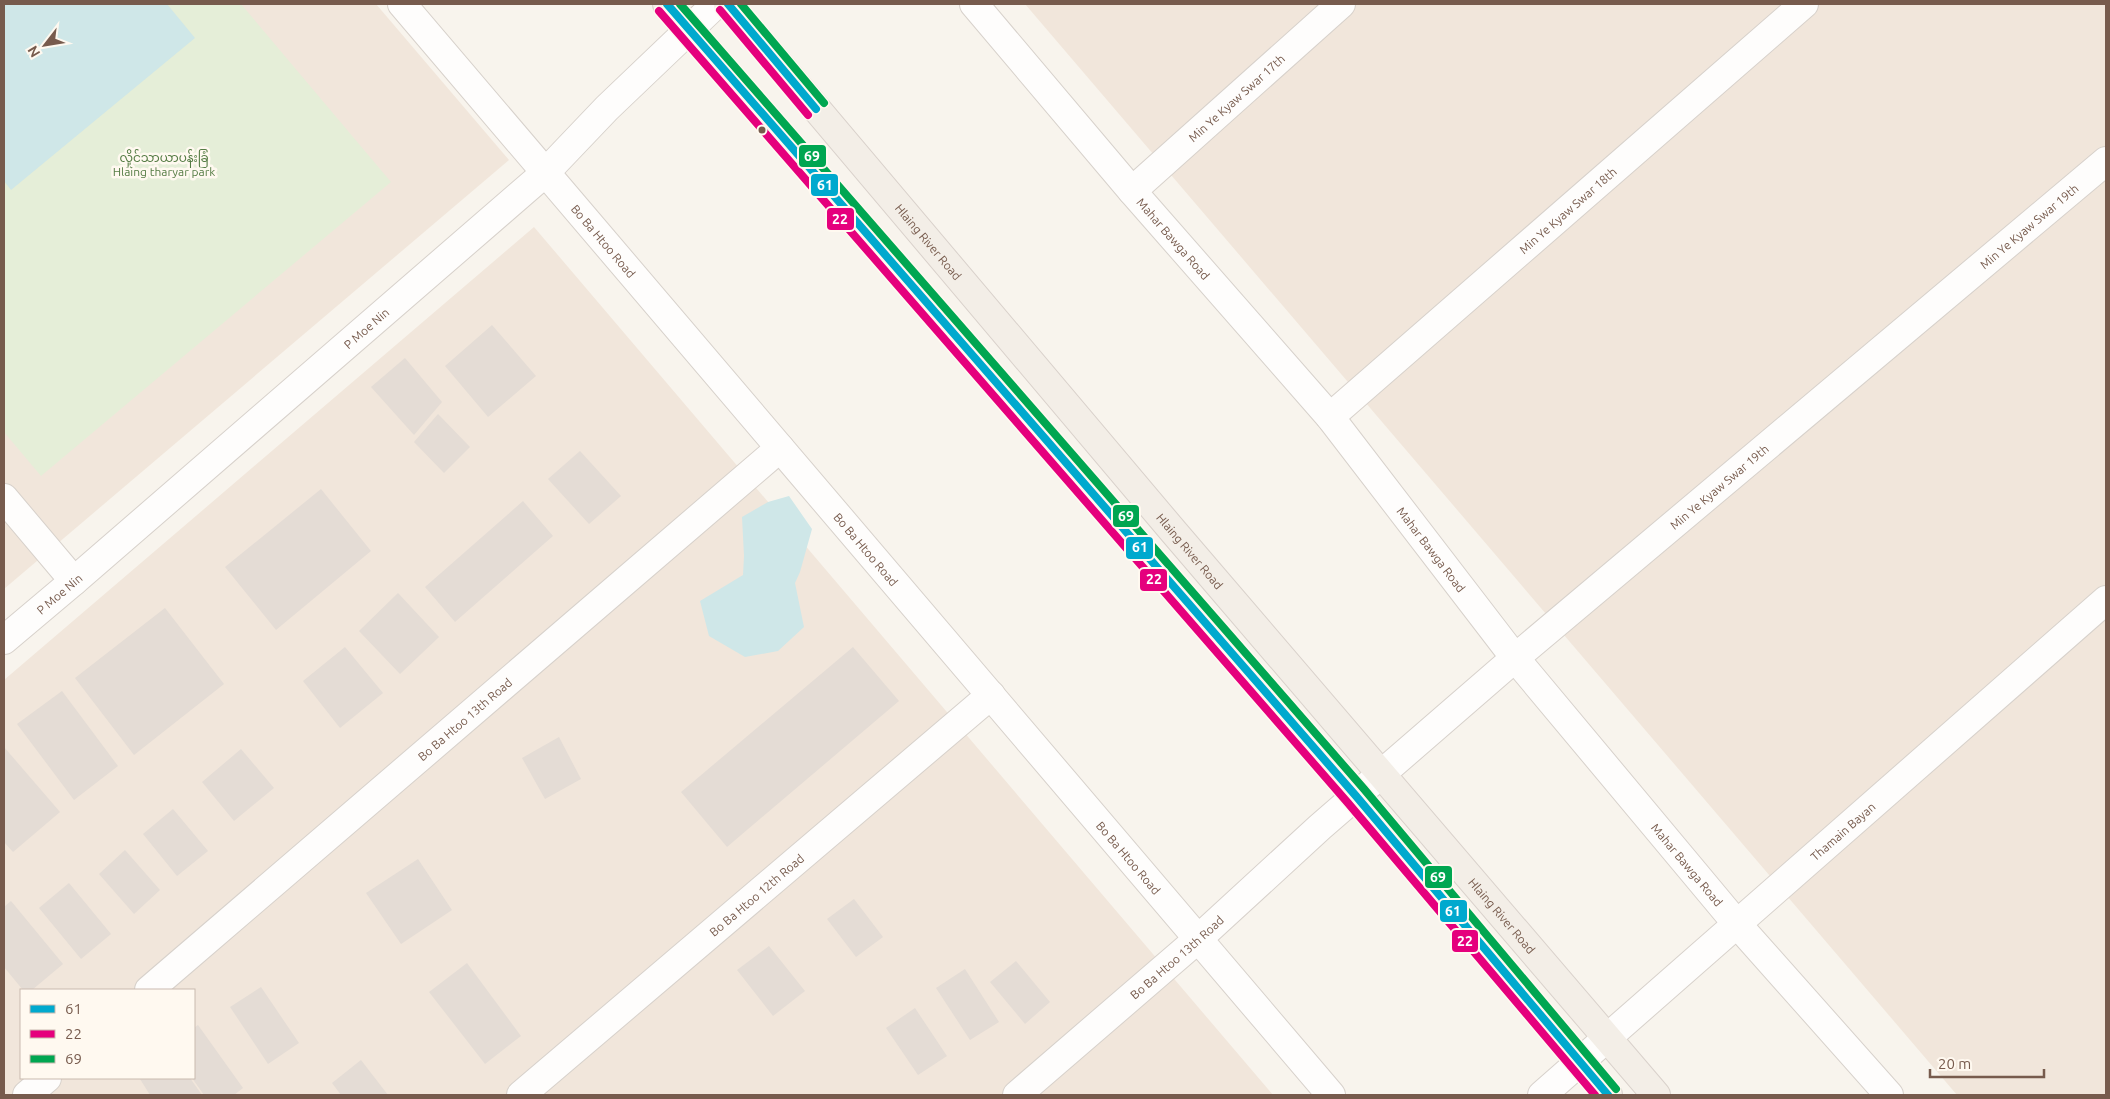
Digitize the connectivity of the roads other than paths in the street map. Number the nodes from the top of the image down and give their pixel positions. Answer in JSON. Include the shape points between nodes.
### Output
{"nodes":[{"id":1,"x":402,"y":4,"type":"edge"},
{"id":2,"x":667,"y":4,"type":"edge"},
{"id":3,"x":716,"y":4,"type":"edge"},
{"id":4,"x":728,"y":4,"type":"edge"},
{"id":5,"x":974,"y":4,"type":"edge"},
{"id":6,"x":1341,"y":4,"type":"edge"},
{"id":7,"x":1804,"y":4,"type":"edge"},
{"id":8,"x":690,"y":30,"type":"junction"},
{"id":9,"x":2106,"y":161,"type":"edge"},
{"id":10,"x":545,"y":172,"type":"junction"},
{"id":11,"x":1132,"y":191,"type":"junction"},
{"id":12,"x":1330,"y":417,"type":"junction"},
{"id":13,"x":780,"y":448,"type":"junction"},
{"id":14,"x":4,"y":498,"type":"edge"},
{"id":15,"x":74,"y":582,"type":"junction"},
{"id":16,"x":2106,"y":600,"type":"edge"},
{"id":17,"x":4,"y":640,"type":"edge"},
{"id":18,"x":1515,"y":658,"type":"junction"},
{"id":19,"x":990,"y":695,"type":"junction"},
{"id":20,"x":1381,"y":774,"type":"junction"},
{"id":21,"x":1356,"y":796,"type":"junction"},
{"id":22,"x":1333,"y":816,"type":"joint"},
{"id":23,"x":1737,"y":924,"type":"junction"},
{"id":24,"x":1198,"y":939,"type":"junction"},
{"id":25,"x":150,"y":989,"type":"edge"},
{"id":26,"x":1607,"y":1038,"type":"junction"},
{"id":27,"x":1579,"y":1061,"type":"junction"},
{"id":28,"x":46,"y":1079,"type":"edge"},
{"id":29,"x":27,"y":1095,"type":"edge"},
{"id":30,"x":521,"y":1095,"type":"edge"},
{"id":31,"x":1017,"y":1095,"type":"edge"},
{"id":32,"x":1330,"y":1095,"type":"edge"},
{"id":33,"x":1542,"y":1095,"type":"edge"},
{"id":34,"x":1608,"y":1095,"type":"edge"},
{"id":35,"x":1656,"y":1095,"type":"edge"},
{"id":36,"x":1889,"y":1095,"type":"edge"}],
"edges":[{"from":1,"to":10,"type":"street","name":"Bo Ba Htoo Road"},
{"from":2,"to":8,"type":"main road"},
{"from":3,"to":8,"type":"street","name":"P Moe Nin"},
{"from":4,"to":20,"type":"main road","name":"Hlaing River Road"},
{"from":5,"to":11,"type":"street","name":"Mahar Bawga Road"},
{"from":6,"to":11,"type":"street","name":"Min Ye Kyaw Swar 17th"},
{"from":7,"to":12,"type":"street","name":"Min Ye Kyaw Swar 18th"},
{"from":8,"to":10,"type":"street","name":"P Moe Nin"},
{"from":8,"to":21,"type":"main road"},
{"from":9,"to":18,"type":"street","name":"Min Ye Kyaw Swar 19th"},
{"from":10,"to":13,"type":"street","name":"Bo Ba Htoo Road"},
{"from":10,"to":15,"type":"street","name":"P Moe Nin"},
{"from":11,"to":12,"type":"street","name":"Mahar Bawga Road"},
{"from":12,"to":18,"type":"street","name":"Mahar Bawga Road"},
{"from":13,"to":19,"type":"street","name":"Bo Ba Htoo Road"},
{"from":13,"to":25,"type":"street","name":"Bo Ba Htoo 13th Road"},
{"from":14,"to":15,"type":"street"},
{"from":15,"to":17,"type":"street","name":"P Moe Nin"},
{"from":16,"to":23,"type":"street","name":"Thamain Bayan"},
{"from":18,"to":20,"type":"street","name":"Min Ye Kyaw Swar 19th"},
{"from":18,"to":23,"type":"street","name":"Mahar Bawga Road"},
{"from":19,"to":24,"type":"street","name":"Bo Ba Htoo Road"},
{"from":19,"to":30,"type":"street","name":"Bo Ba Htoo 12th Road"},
{"from":20,"to":21,"type":"street","name":"Min Ye Kyaw Swar 19th"},
{"from":20,"to":26,"type":"main road","name":"Hlaing River Road"},
{"from":21,"to":22,"type":"street","name":"Min Ye Kyaw Swar 19th"},
{"from":21,"to":27,"type":"main road"},
{"from":22,"to":24,"type":"street","name":"Bo Ba Htoo 13th Road"},
{"from":23,"to":26,"type":"street","name":"Thamain Bayan"},
{"from":23,"to":36,"type":"street","name":"Mahar Bawga Road"},
{"from":24,"to":31,"type":"street","name":"Bo Ba Htoo 13th Road"},
{"from":24,"to":32,"type":"street","name":"Bo Ba Htoo Road"},
{"from":26,"to":27,"type":"street","name":"Thamain Bayan"},
{"from":26,"to":35,"type":"main road","name":"Hlaing River Road"},
{"from":27,"to":33,"type":"street","name":"Thamain Bayan"},
{"from":27,"to":34,"type":"main road"},
{"from":28,"to":29,"type":"street"}]}
